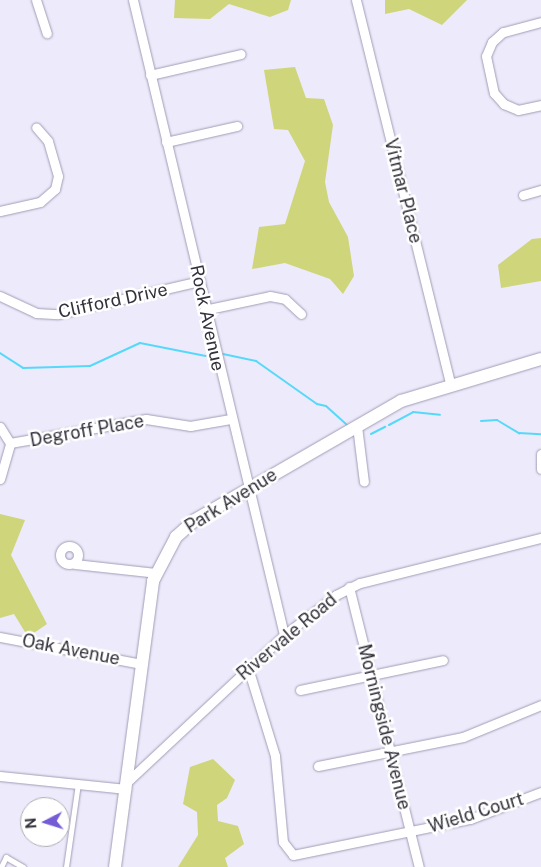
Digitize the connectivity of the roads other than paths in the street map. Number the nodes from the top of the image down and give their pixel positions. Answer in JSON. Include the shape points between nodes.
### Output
{"nodes":[{"id":1,"x":36,"y":0,"type":"edge"},
{"id":2,"x":133,"y":0,"type":"edge"},
{"id":3,"x":356,"y":0,"type":"edge"},
{"id":4,"x":541,"y":22,"type":"edge"},
{"id":5,"x":46,"y":33,"type":"dead end"},
{"id":6,"x":241,"y":54,"type":"dead end"},
{"id":7,"x":150,"y":74,"type":"junction"},
{"id":8,"x":541,"y":106,"type":"edge"},
{"id":9,"x":236,"y":126,"type":"dead end"},
{"id":10,"x":36,"y":127,"type":"dead end"},
{"id":11,"x":166,"y":142,"type":"junction"},
{"id":12,"x":541,"y":190,"type":"edge"},
{"id":13,"x":523,"y":195,"type":"dead end"},
{"id":14,"x":0,"y":211,"type":"edge"},
{"id":15,"x":200,"y":282,"type":"junction"},
{"id":16,"x":0,"y":296,"type":"edge"},
{"id":17,"x":204,"y":310,"type":"junction"},
{"id":18,"x":301,"y":314,"type":"dead end"},
{"id":19,"x":541,"y":359,"type":"edge"},
{"id":20,"x":450,"y":383,"type":"junction"},
{"id":21,"x":230,"y":418,"type":"junction"},
{"id":22,"x":0,"y":426,"type":"edge"},
{"id":23,"x":357,"y":426,"type":"junction"},
{"id":24,"x":10,"y":443,"type":"junction"},
{"id":25,"x":541,"y":454,"type":"edge"},
{"id":26,"x":541,"y":469,"type":"edge"},
{"id":27,"x":0,"y":479,"type":"edge"},
{"id":28,"x":364,"y":482,"type":"dead end"},
{"id":29,"x":249,"y":488,"type":"junction"},
{"id":30,"x":541,"y":538,"type":"edge"},
{"id":31,"x":75,"y":564,"type":"dead end"},
{"id":32,"x":156,"y":572,"type":"junction"},
{"id":33,"x":349,"y":587,"type":"junction"},
{"id":34,"x":284,"y":635,"type":"junction"},
{"id":35,"x":0,"y":637,"type":"edge"},
{"id":36,"x":443,"y":660,"type":"dead end"},
{"id":37,"x":142,"y":664,"type":"junction"},
{"id":38,"x":248,"y":668,"type":"junction"},
{"id":39,"x":371,"y":675,"type":"junction"},
{"id":40,"x":300,"y":690,"type":"dead end"},
{"id":41,"x":541,"y":705,"type":"edge"},
{"id":42,"x":390,"y":751,"type":"junction"},
{"id":43,"x":318,"y":766,"type":"dead end"},
{"id":44,"x":0,"y":776,"type":"edge"},
{"id":45,"x":78,"y":784,"type":"junction"},
{"id":46,"x":126,"y":786,"type":"junction"},
{"id":47,"x":541,"y":792,"type":"edge"},
{"id":48,"x":411,"y":833,"type":"junction"},
{"id":49,"x":1,"y":867,"type":"edge"},
{"id":50,"x":23,"y":867,"type":"edge"},
{"id":51,"x":66,"y":867,"type":"edge"},
{"id":52,"x":115,"y":867,"type":"edge"},
{"id":53,"x":419,"y":867,"type":"edge"}],
"edges":[{"from":1,"to":5,"type":"street"},
{"from":2,"to":7,"type":"street","name":"Rock Avenue"},
{"from":3,"to":20,"type":"street","name":"Vitmar Place"},
{"from":4,"to":8,"type":"street","via":[[502,32],[486,56],[498,99],[518,110]]},
{"from":6,"to":7,"type":"street"},
{"from":7,"to":11,"type":"street","name":"Rock Avenue"},
{"from":9,"to":11,"type":"street"},
{"from":10,"to":14,"type":"street","via":[[48,142],[54,160],[55,189],[40,202]]},
{"from":11,"to":15,"type":"street","name":"Rock Avenue"},
{"from":12,"to":13,"type":"street"},
{"from":15,"to":16,"type":"street","name":"Clifford Drive","via":[[58,314],[36,312]]},
{"from":15,"to":17,"type":"street","name":"Rock Avenue"},
{"from":17,"to":18,"type":"street","via":[[270,296],[286,299]]},
{"from":17,"to":21,"type":"street","name":"Rock Avenue"},
{"from":19,"to":20,"type":"street","name":"Park Avenue"},
{"from":20,"to":23,"type":"street","name":"Park Avenue","via":[[401,401]]},
{"from":21,"to":24,"type":"street","name":"Degroff Place","via":[[190,426],[146,418]]},
{"from":21,"to":29,"type":"street","name":"Rock Avenue"},
{"from":22,"to":24,"type":"street"},
{"from":23,"to":28,"type":"street"},
{"from":23,"to":29,"type":"street","name":"Park Avenue"},
{"from":24,"to":27,"type":"street","name":"Degroff Place"},
{"from":25,"to":26,"type":"street"},
{"from":29,"to":32,"type":"street","name":"Park Avenue","via":[[184,528],[167,548]]},
{"from":29,"to":34,"type":"street","name":"Rock Avenue"},
{"from":30,"to":33,"type":"street","name":"Rivervale Road"},
{"from":31,"to":32,"type":"street"},
{"from":32,"to":37,"type":"street","name":"Park Avenue"},
{"from":33,"to":34,"type":"street","name":"Rivervale Road"},
{"from":33,"to":39,"type":"street","name":"Morningside Avenue"},
{"from":34,"to":38,"type":"street","name":"Rivervale Road"},
{"from":35,"to":37,"type":"street","name":"Oak Avenue"},
{"from":36,"to":39,"type":"street"},
{"from":37,"to":46,"type":"street","name":"Park Avenue"},
{"from":38,"to":46,"type":"street","name":"Rivervale Road"},
{"from":38,"to":48,"type":"street","name":"Wield Court","via":[[273,747],[285,847],[301,856]]},
{"from":39,"to":40,"type":"street"},
{"from":39,"to":42,"type":"street","name":"Morningside Avenue"},
{"from":41,"to":42,"type":"street","via":[[463,737]]},
{"from":42,"to":43,"type":"street"},
{"from":42,"to":48,"type":"street","name":"Morningside Avenue"},
{"from":44,"to":45,"type":"street"},
{"from":45,"to":46,"type":"street"},
{"from":45,"to":51,"type":"lane"},
{"from":46,"to":52,"type":"street","name":"Park Avenue"},
{"from":47,"to":48,"type":"street","name":"Wield Court","via":[[493,812]]},
{"from":48,"to":53,"type":"street","name":"Morningside Avenue"},
{"from":49,"to":50,"type":"lane","via":[[6,857]]}]}
